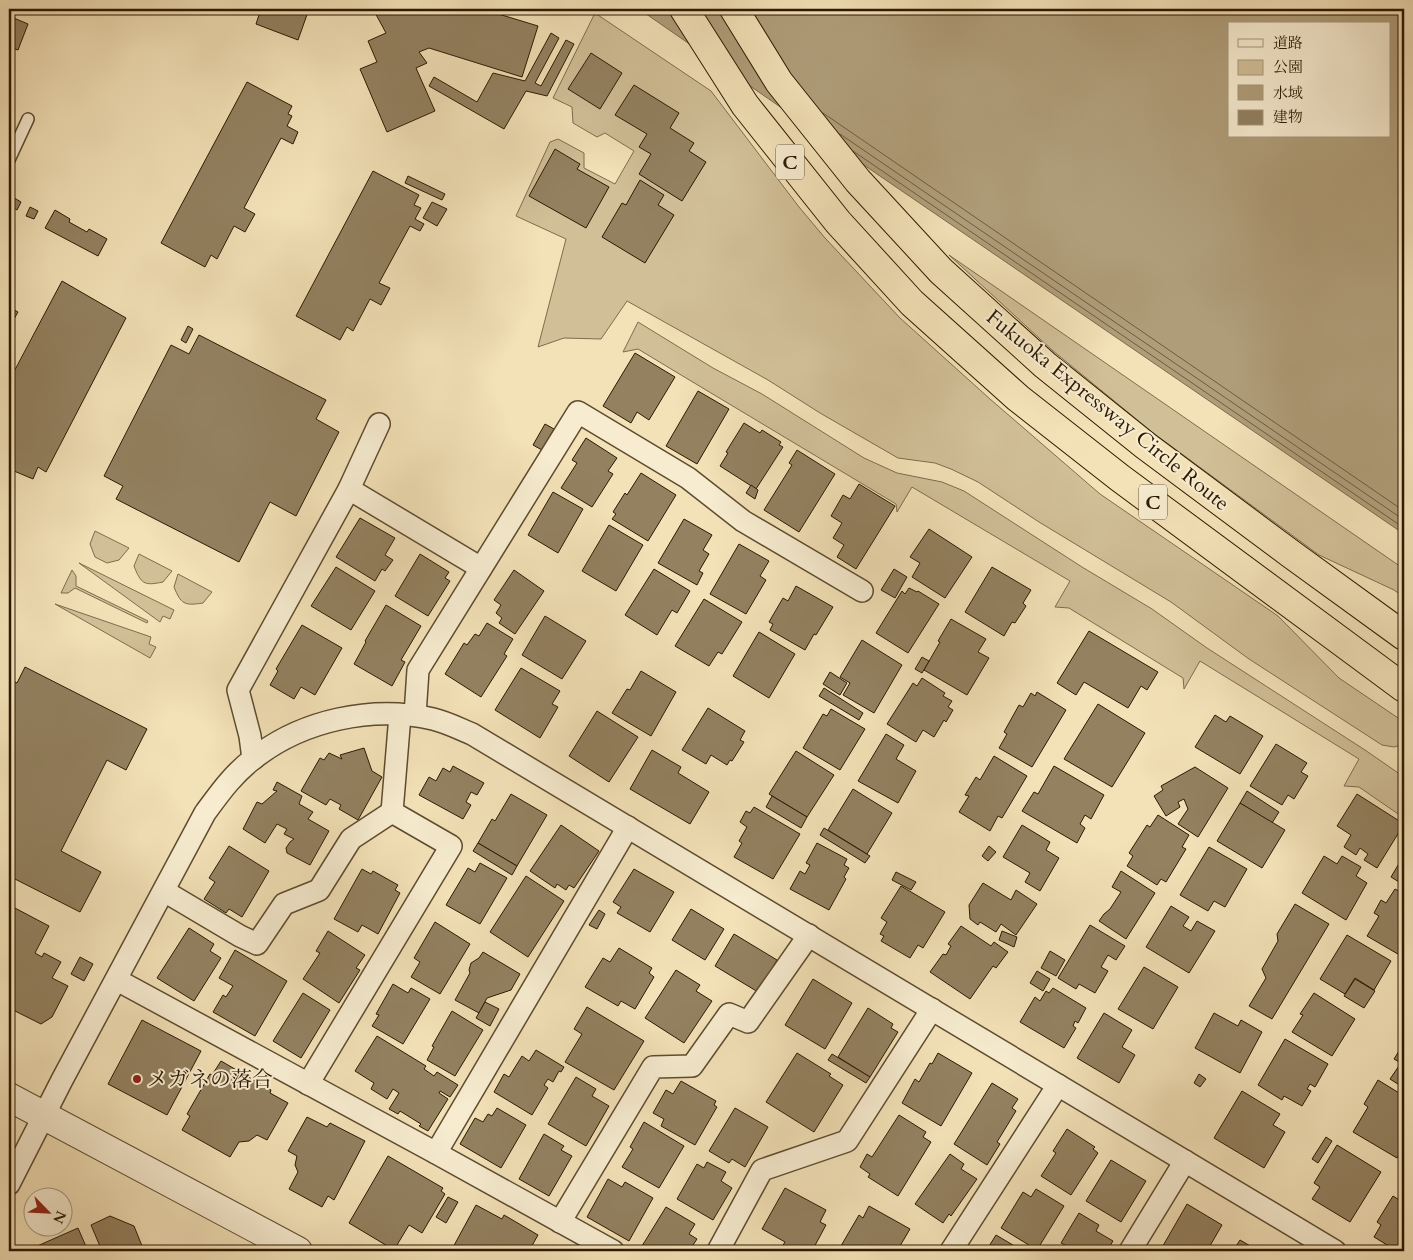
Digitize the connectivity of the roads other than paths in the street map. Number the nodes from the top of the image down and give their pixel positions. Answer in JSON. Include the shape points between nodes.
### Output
{"nodes":[{"id":1,"x":684,"y":9,"type":"edge"},
{"id":2,"x":734,"y":9,"type":"edge"},
{"id":3,"x":28,"y":119,"type":"dead end"},
{"id":4,"x":9,"y":160,"type":"edge"},
{"id":5,"x":379,"y":424,"type":"dead end"},
{"id":6,"x":349,"y":489,"type":"junction"},
{"id":7,"x":481,"y":568,"type":"junction"},
{"id":8,"x":862,"y":591,"type":"dead end"},
{"id":9,"x":1404,"y":636,"type":"edge"},
{"id":10,"x":1404,"y":688,"type":"edge"},
{"id":11,"x":407,"y":715,"type":"junction"},
{"id":12,"x":253,"y":759,"type":"junction"},
{"id":13,"x":392,"y":812,"type":"junction"},
{"id":14,"x":628,"y":827,"type":"junction"},
{"id":15,"x":164,"y":891,"type":"junction"},
{"id":16,"x":809,"y":935,"type":"junction"},
{"id":17,"x":117,"y":980,"type":"junction"},
{"id":18,"x":932,"y":1009,"type":"junction"},
{"id":19,"x":308,"y":1084,"type":"junction"},
{"id":20,"x":1058,"y":1085,"type":"junction"},
{"id":21,"x":9,"y":1097,"type":"edge"},
{"id":22,"x":45,"y":1116,"type":"junction"},
{"id":23,"x":436,"y":1152,"type":"junction"},
{"id":24,"x":1185,"y":1162,"type":"junction"},
{"id":25,"x":9,"y":1184,"type":"edge"},
{"id":26,"x":560,"y":1222,"type":"junction"},
{"id":27,"x":1302,"y":1243,"type":"edge"},
{"id":28,"x":286,"y":1248,"type":"edge"},
{"id":29,"x":613,"y":1251,"type":"edge"},
{"id":30,"x":718,"y":1251,"type":"edge"},
{"id":31,"x":951,"y":1251,"type":"edge"},
{"id":32,"x":1130,"y":1251,"type":"edge"},
{"id":33,"x":1335,"y":1251,"type":"edge"}],
"edges":[{"from":1,"to":10,"type":"highway","name":"Fukuoka Expressway Circle Route","number":"C","via":[[745,105],[838,222],[912,303],[1032,410]]},
{"from":2,"to":9,"type":"highway","name":"Fukuoka Expressway Circle Route","number":"C","via":[[778,82],[858,181],[941,271],[1045,365],[1146,446]]},
{"from":3,"to":4,"type":"lane"},
{"from":5,"to":6,"type":"street"},
{"from":6,"to":7,"type":"street"},
{"from":6,"to":12,"type":"street","via":[[238,690]]},
{"from":7,"to":8,"type":"street","via":[[578,412],[688,478],[743,521]]},
{"from":7,"to":11,"type":"street","via":[[418,670]]},
{"from":11,"to":12,"type":"street","via":[[369,714],[336,719],[274,744]]},
{"from":11,"to":13,"type":"street"},
{"from":11,"to":14,"type":"street","via":[[436,719],[472,734]]},
{"from":12,"to":15,"type":"street","via":[[229,781],[205,813]]},
{"from":13,"to":15,"type":"street","via":[[351,839],[319,890],[284,904],[257,944]]},
{"from":13,"to":19,"type":"street","via":[[451,846]]},
{"from":14,"to":16,"type":"street"},
{"from":14,"to":23,"type":"street"},
{"from":15,"to":17,"type":"street"},
{"from":16,"to":18,"type":"street"},
{"from":16,"to":26,"type":"street","via":[[748,1022],[729,1014],[692,1066],[653,1066]]},
{"from":17,"to":19,"type":"street"},
{"from":17,"to":22,"type":"street"},
{"from":18,"to":20,"type":"street"},
{"from":18,"to":30,"type":"street","via":[[846,1141],[762,1170]]},
{"from":19,"to":23,"type":"street"},
{"from":20,"to":24,"type":"street"},
{"from":20,"to":31,"type":"street"},
{"from":21,"to":22,"type":"street"},
{"from":22,"to":25,"type":"street"},
{"from":22,"to":28,"type":"street"},
{"from":23,"to":26,"type":"street"},
{"from":24,"to":27,"type":"street"},
{"from":24,"to":32,"type":"street"},
{"from":26,"to":29,"type":"street"},
{"from":27,"to":33,"type":"street"}]}
